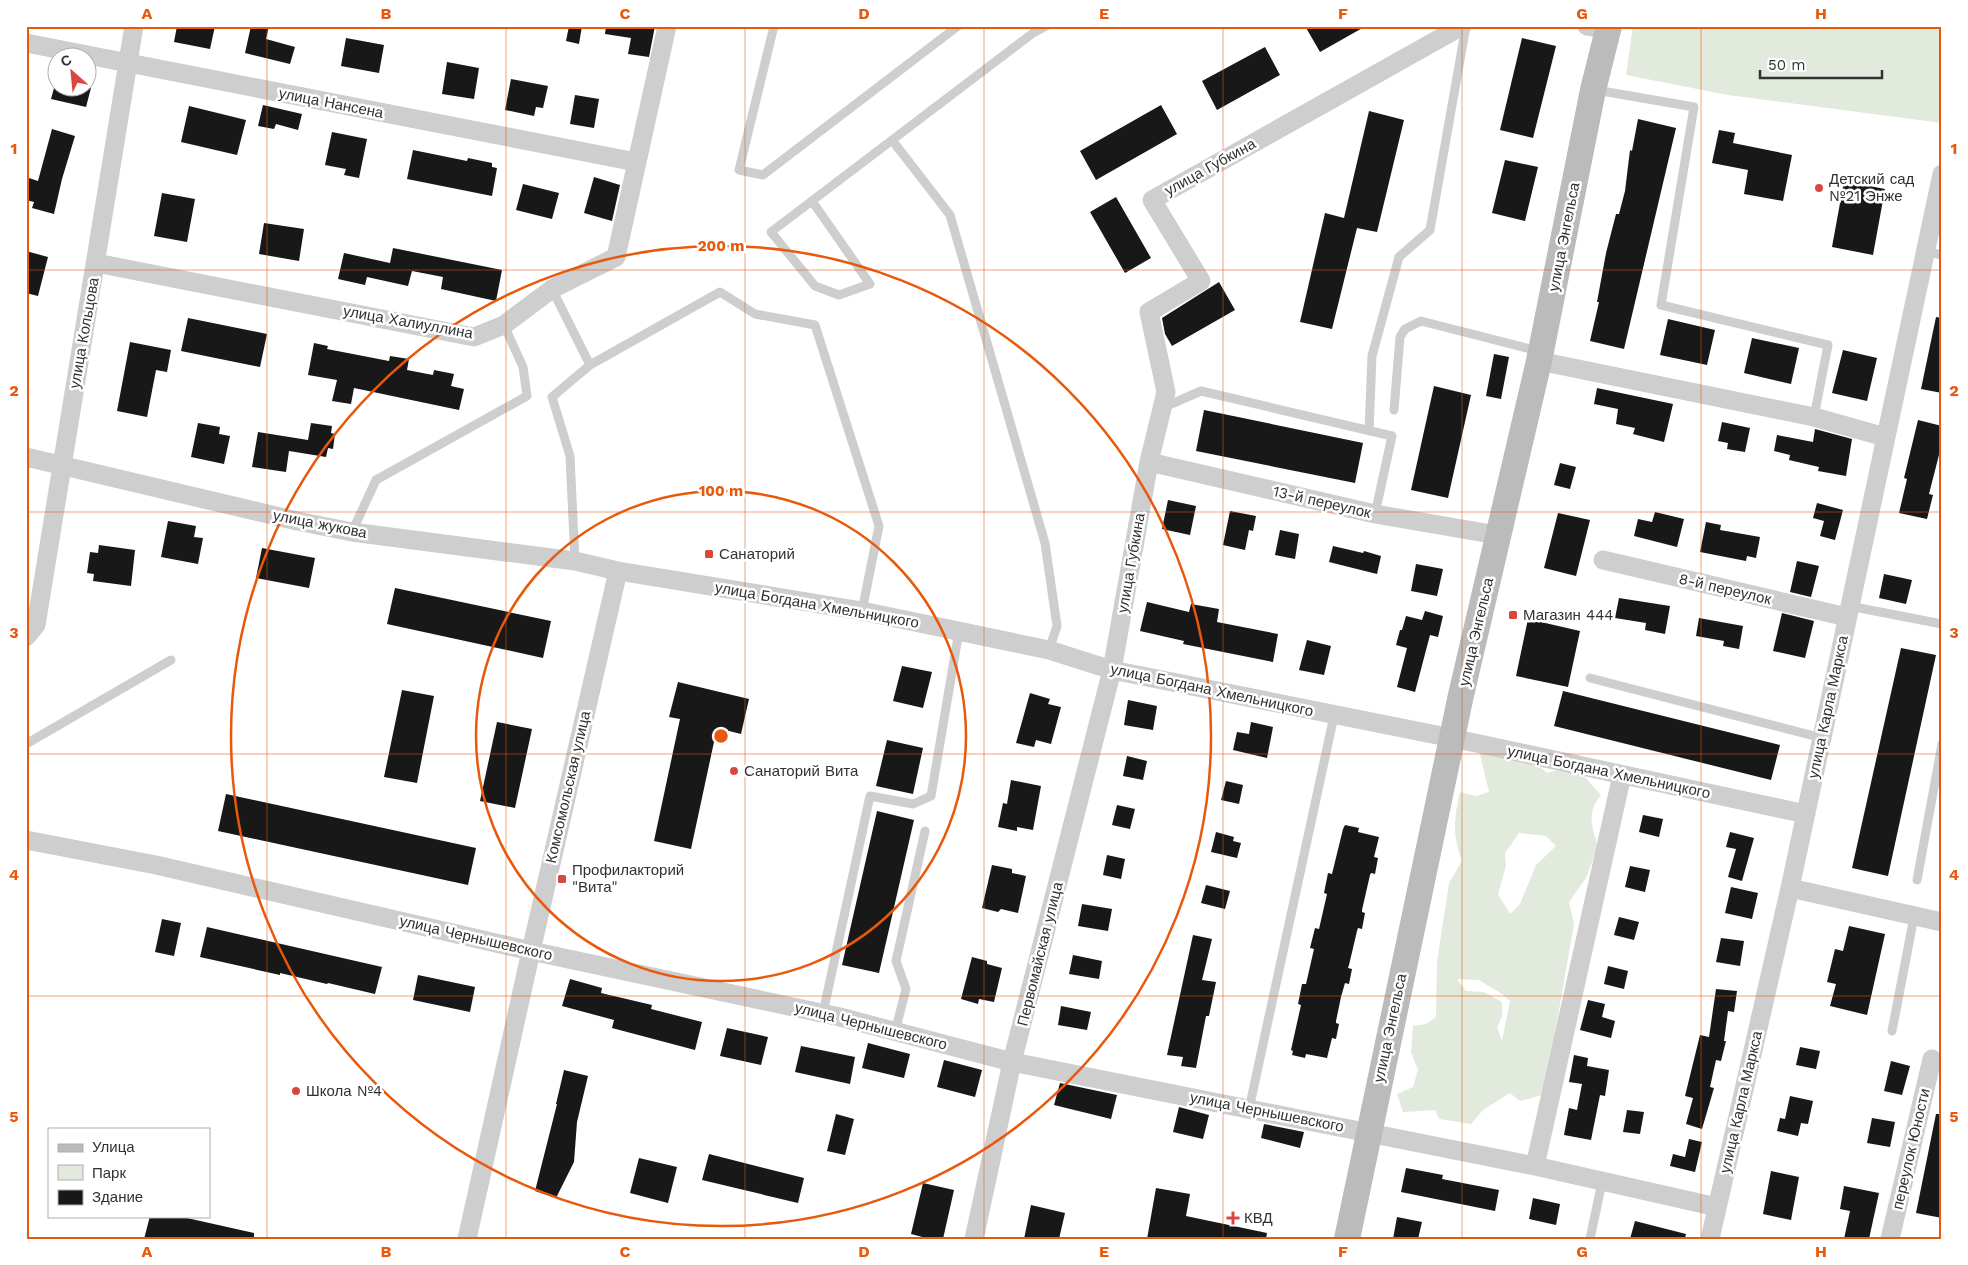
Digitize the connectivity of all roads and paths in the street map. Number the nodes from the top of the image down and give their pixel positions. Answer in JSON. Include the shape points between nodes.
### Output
{"nodes":[{"id":1,"x":134,"y":26,"type":"edge"},
{"id":2,"x":667,"y":26,"type":"edge"},
{"id":3,"x":774,"y":26,"type":"edge"},
{"id":4,"x":958,"y":26,"type":"edge"},
{"id":5,"x":1046,"y":26,"type":"edge"},
{"id":6,"x":1462,"y":26,"type":"edge"},
{"id":7,"x":1466,"y":26,"type":"edge"},
{"id":8,"x":1602,"y":27,"type":"edge"},
{"id":9,"x":26,"y":43,"type":"edge"},
{"id":10,"x":127,"y":64,"type":"junction"},
{"id":11,"x":1593,"y":90,"type":"junction"},
{"id":12,"x":892,"y":140,"type":"junction"},
{"id":13,"x":636,"y":162,"type":"junction"},
{"id":14,"x":1942,"y":174,"type":"edge"},
{"id":15,"x":812,"y":201,"type":"junction"},
{"id":16,"x":1934,"y":253,"type":"edge"},
{"id":17,"x":96,"y":263,"type":"junction"},
{"id":18,"x":552,"y":289,"type":"junction"},
{"id":19,"x":504,"y":325,"type":"junction"},
{"id":20,"x":1540,"y":356,"type":"junction"},
{"id":21,"x":590,"y":365,"type":"junction"},
{"id":22,"x":1162,"y":408,"type":"junction"},
{"id":23,"x":1394,"y":410,"type":"dead end"},
{"id":24,"x":1814,"y":418,"type":"junction"},
{"id":25,"x":1369,"y":431,"type":"junction"},
{"id":26,"x":1885,"y":438,"type":"junction"},
{"id":27,"x":26,"y":457,"type":"edge"},
{"id":28,"x":1148,"y":462,"type":"junction"},
{"id":29,"x":61,"y":464,"type":"junction"},
{"id":30,"x":1375,"y":514,"type":"junction"},
{"id":31,"x":352,"y":532,"type":"junction"},
{"id":32,"x":1498,"y":535,"type":"junction"},
{"id":33,"x":1604,"y":560,"type":"dead end"},
{"id":34,"x":575,"y":561,"type":"junction"},
{"id":35,"x":618,"y":570,"type":"junction"},
{"id":36,"x":862,"y":611,"type":"junction"},
{"id":37,"x":1848,"y":612,"type":"junction"},
{"id":38,"x":1942,"y":624,"type":"edge"},
{"id":39,"x":959,"y":631,"type":"junction"},
{"id":40,"x":26,"y":638,"type":"edge"},
{"id":41,"x":1049,"y":650,"type":"junction"},
{"id":42,"x":171,"y":660,"type":"dead end"},
{"id":43,"x":1112,"y":670,"type":"junction"},
{"id":44,"x":1590,"y":678,"type":"dead end"},
{"id":45,"x":1334,"y":716,"type":"junction"},
{"id":46,"x":1452,"y":738,"type":"junction"},
{"id":47,"x":1822,"y":738,"type":"junction"},
{"id":48,"x":26,"y":744,"type":"edge"},
{"id":49,"x":1942,"y":744,"type":"edge"},
{"id":50,"x":1622,"y":775,"type":"junction"},
{"id":51,"x":1806,"y":814,"type":"junction"},
{"id":52,"x":925,"y":831,"type":"dead end"},
{"id":53,"x":26,"y":840,"type":"edge"},
{"id":54,"x":1917,"y":880,"type":"dead end"},
{"id":55,"x":1790,"y":888,"type":"junction"},
{"id":56,"x":1914,"y":917,"type":"junction"},
{"id":57,"x":1942,"y":922,"type":"edge"},
{"id":58,"x":530,"y":951,"type":"junction"},
{"id":59,"x":823,"y":1013,"type":"junction"},
{"id":60,"x":1892,"y":1031,"type":"dead end"},
{"id":61,"x":895,"y":1032,"type":"junction"},
{"id":62,"x":1932,"y":1059,"type":"dead end"},
{"id":63,"x":1012,"y":1062,"type":"junction"},
{"id":64,"x":1249,"y":1108,"type":"junction"},
{"id":65,"x":1368,"y":1132,"type":"junction"},
{"id":66,"x":1535,"y":1166,"type":"junction"},
{"id":67,"x":1602,"y":1182,"type":"junction"},
{"id":68,"x":1717,"y":1207,"type":"junction"},
{"id":69,"x":467,"y":1239,"type":"edge"},
{"id":70,"x":974,"y":1239,"type":"edge"},
{"id":71,"x":1346,"y":1239,"type":"edge"},
{"id":72,"x":1590,"y":1239,"type":"edge"},
{"id":73,"x":1710,"y":1239,"type":"edge"},
{"id":74,"x":1890,"y":1239,"type":"edge"}],
"edges":[{"from":1,"to":10,"type":"street","name":"улица Кольцова"},
{"from":2,"to":13,"type":"street","name":"улица Халиуллина"},
{"from":3,"to":4,"type":"lane","via":[[739,170],[764,175]]},
{"from":5,"to":12,"type":"lane"},
{"from":6,"to":22,"type":"street","name":"улица Губкина","via":[[1152,200],[1201,281],[1149,312],[1166,392]]},
{"from":7,"to":25,"type":"lane","via":[[1430,230],[1399,257],[1372,356]]},
{"from":8,"to":11,"type":"street","name":"улица Энгельса"},
{"from":9,"to":10,"type":"street","name":"улица Нансена"},
{"from":10,"to":13,"type":"street","name":"улица Нансена"},
{"from":10,"to":17,"type":"street","name":"улица Кольцова"},
{"from":11,"to":20,"type":"street","name":"улица Энгельса"},
{"from":11,"to":24,"type":"lane","via":[[1694,107],[1661,306],[1828,345]]},
{"from":12,"to":15,"type":"lane"},
{"from":12,"to":41,"type":"lane","via":[[950,215],[1045,544],[1056,626]]},
{"from":13,"to":18,"type":"street","name":"улица Халиуллина","via":[[616,257]]},
{"from":14,"to":16,"type":"street","name":"улица Карла Маркса"},
{"from":15,"to":15,"type":"lane","via":[[771,232],[815,286],[839,296],[870,284]]},
{"from":16,"to":26,"type":"street","name":"улица Карла Маркса"},
{"from":17,"to":19,"type":"street","name":"улица Халиуллина","via":[[474,337]]},
{"from":17,"to":29,"type":"street","name":"улица Кольцова"},
{"from":18,"to":19,"type":"street","name":"улица Халиуллина"},
{"from":18,"to":21,"type":"lane"},
{"from":19,"to":31,"type":"lane","via":[[523,367],[527,396],[376,480]]},
{"from":20,"to":23,"type":"lane","via":[[1421,321],[1405,329],[1400,337]]},
{"from":20,"to":24,"type":"street"},
{"from":20,"to":32,"type":"street","name":"улица Энгельса"},
{"from":21,"to":34,"type":"lane","via":[[552,396],[570,456]]},
{"from":21,"to":36,"type":"lane","via":[[720,292],[755,314],[815,325],[879,526]]},
{"from":22,"to":25,"type":"lane","via":[[1201,391]]},
{"from":22,"to":28,"type":"street","name":"улица Губкина"},
{"from":24,"to":26,"type":"street"},
{"from":25,"to":30,"type":"lane","via":[[1392,436]]},
{"from":26,"to":37,"type":"street","name":"улица Карла Маркса"},
{"from":27,"to":29,"type":"street","name":"улица жукова"},
{"from":28,"to":30,"type":"street","name":"13-й переулок"},
{"from":28,"to":43,"type":"street","name":"улица Губкина"},
{"from":29,"to":31,"type":"street","name":"улица жукова"},
{"from":29,"to":40,"type":"street","name":"улица Кольцова","via":[[36,625]]},
{"from":30,"to":32,"type":"street","name":"13-й переулок"},
{"from":31,"to":34,"type":"street","name":"улица жукова"},
{"from":32,"to":46,"type":"street","name":"улица Энгельса"},
{"from":33,"to":37,"type":"street","name":"8-й переулок"},
{"from":34,"to":35,"type":"street","name":"улица жукова"},
{"from":35,"to":36,"type":"street","name":"улица Богдана Хмельницкого"},
{"from":35,"to":58,"type":"street","name":"Комсомольская улица"},
{"from":36,"to":39,"type":"street","name":"улица Богдана Хмельницкого"},
{"from":37,"to":38,"type":"lane","name":"8-й переулок"},
{"from":37,"to":47,"type":"street","name":"улица Карла Маркса"},
{"from":39,"to":41,"type":"street","name":"улица Богдана Хмельницкого"},
{"from":39,"to":59,"type":"lane","via":[[931,796],[913,804],[870,796]]},
{"from":41,"to":43,"type":"street","name":"улица Богдана Хмельницкого"},
{"from":42,"to":48,"type":"lane"},
{"from":43,"to":45,"type":"street","name":"улица Богдана Хмельницкого"},
{"from":43,"to":63,"type":"street","name":"Первомайская улица"},
{"from":44,"to":47,"type":"lane"},
{"from":45,"to":46,"type":"street","name":"улица Богдана Хмельницкого"},
{"from":45,"to":64,"type":"lane"},
{"from":46,"to":50,"type":"street","name":"улица Богдана Хмельницкого"},
{"from":46,"to":65,"type":"street","name":"улица Энгельса"},
{"from":47,"to":51,"type":"street","name":"улица Карла Маркса"},
{"from":49,"to":54,"type":"lane"},
{"from":50,"to":51,"type":"street","name":"улица Богдана Хмельницкого"},
{"from":50,"to":66,"type":"street"},
{"from":51,"to":55,"type":"street","name":"улица Карла Маркса"},
{"from":52,"to":61,"type":"lane","via":[[896,961],[906,989]]},
{"from":53,"to":58,"type":"street","name":"улица Чернышевского","via":[[156,865]]},
{"from":55,"to":56,"type":"street"},
{"from":55,"to":68,"type":"street","name":"улица Карла Маркса"},
{"from":56,"to":57,"type":"street"},
{"from":56,"to":60,"type":"lane"},
{"from":58,"to":59,"type":"street","name":"улица Чернышевского"},
{"from":58,"to":69,"type":"street","name":"Комсомольская улица"},
{"from":59,"to":61,"type":"street","name":"улица Чернышевского"},
{"from":61,"to":63,"type":"street","name":"улица Чернышевского"},
{"from":62,"to":74,"type":"street","name":"переулок Юности"},
{"from":63,"to":64,"type":"street","name":"улица Чернышевского"},
{"from":63,"to":70,"type":"street","name":"Первомайская улица"},
{"from":64,"to":65,"type":"street","name":"улица Чернышевского"},
{"from":65,"to":66,"type":"street","name":"улица Чернышевского"},
{"from":65,"to":71,"type":"street","name":"улица Энгельса"},
{"from":66,"to":67,"type":"street","name":"улица Чернышевского"},
{"from":67,"to":68,"type":"street","name":"улица Чернышевского"},
{"from":67,"to":72,"type":"lane"},
{"from":68,"to":73,"type":"street","name":"улица Карла Маркса"}]}
